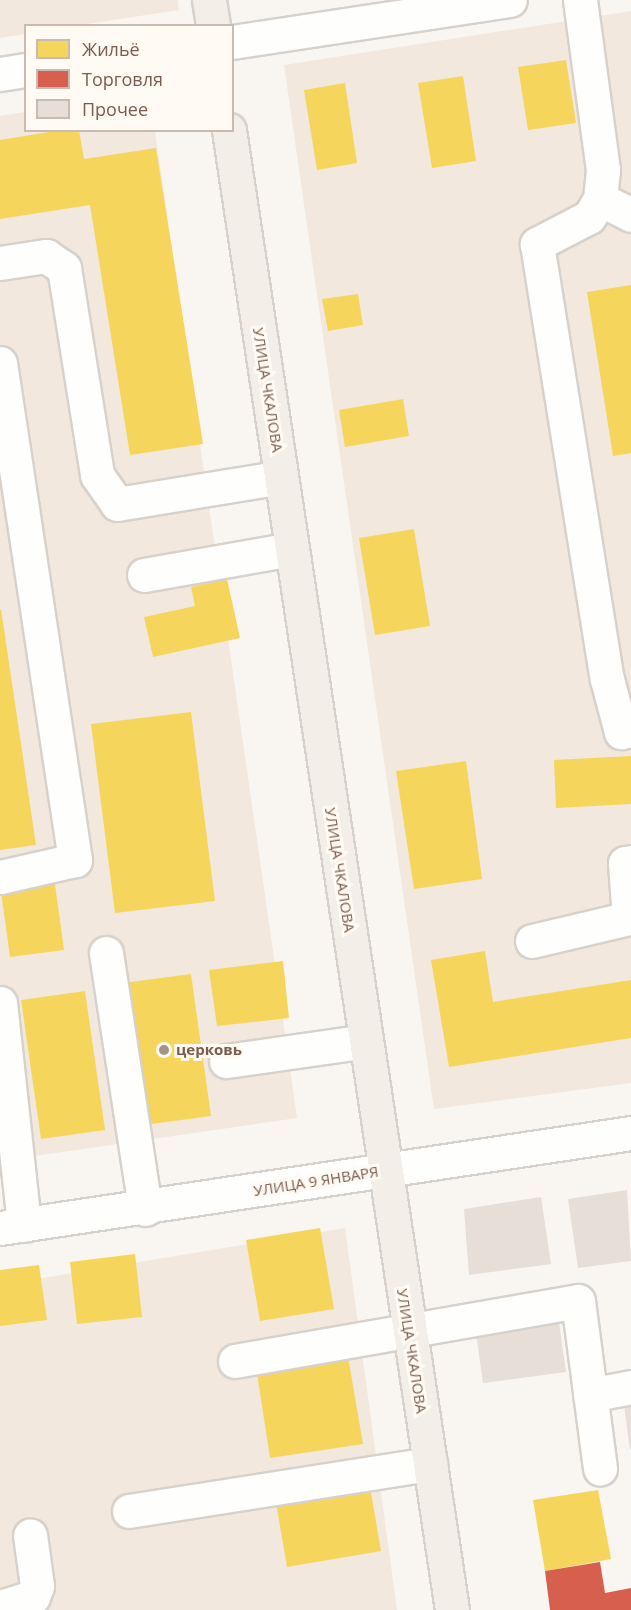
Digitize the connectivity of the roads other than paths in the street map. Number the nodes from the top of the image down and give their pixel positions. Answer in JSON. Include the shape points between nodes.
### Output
{"nodes":[{"id":1,"x":209,"y":0,"type":"edge"},
{"id":2,"x":510,"y":0,"type":"edge"},
{"id":3,"x":580,"y":0,"type":"edge"},
{"id":4,"x":213,"y":24,"type":"edge"},
{"id":5,"x":234,"y":42,"type":"edge"},
{"id":6,"x":24,"y":70,"type":"edge"},
{"id":7,"x":0,"y":74,"type":"edge"},
{"id":8,"x":229,"y":132,"type":"edge"},
{"id":9,"x":600,"y":199,"type":"junction"},
{"id":10,"x":631,"y":215,"type":"edge"},
{"id":11,"x":0,"y":263,"type":"edge"},
{"id":12,"x":0,"y":363,"type":"edge"},
{"id":13,"x":281,"y":477,"type":"junction"},
{"id":14,"x":292,"y":549,"type":"junction"},
{"id":15,"x":144,"y":575,"type":"dead end"},
{"id":16,"x":631,"y":730,"type":"edge"},
{"id":17,"x":631,"y":862,"type":"edge"},
{"id":18,"x":0,"y":877,"type":"edge"},
{"id":19,"x":532,"y":941,"type":"dead end"},
{"id":20,"x":106,"y":953,"type":"dead end"},
{"id":21,"x":0,"y":1003,"type":"edge"},
{"id":22,"x":366,"y":1041,"type":"junction"},
{"id":23,"x":226,"y":1060,"type":"dead end"},
{"id":24,"x":631,"y":1133,"type":"edge"},
{"id":25,"x":386,"y":1169,"type":"junction"},
{"id":26,"x":145,"y":1209,"type":"junction"},
{"id":27,"x":12,"y":1226,"type":"edge"},
{"id":28,"x":408,"y":1329,"type":"junction"},
{"id":29,"x":235,"y":1361,"type":"dead end"},
{"id":30,"x":631,"y":1387,"type":"edge"},
{"id":31,"x":590,"y":1395,"type":"junction"},
{"id":32,"x":430,"y":1464,"type":"junction"},
{"id":33,"x":600,"y":1469,"type":"dead end"},
{"id":34,"x":129,"y":1511,"type":"dead end"},
{"id":35,"x":30,"y":1536,"type":"dead end"},
{"id":36,"x":0,"y":1607,"type":"edge"},
{"id":37,"x":452,"y":1610,"type":"edge"}],
"edges":[{"from":1,"to":4,"type":"main road"},
{"from":2,"to":5,"type":"street","via":[[266,41]]},
{"from":3,"to":9,"type":"street","via":[[603,170]]},
{"from":6,"to":7,"type":"street"},
{"from":8,"to":13,"type":"main road","name":"УЛИЦА ЧКАЛОВА"},
{"from":9,"to":10,"type":"street"},
{"from":9,"to":16,"type":"street","via":[[589,217],[537,244],[607,679],[621,732]]},
{"from":11,"to":13,"type":"street","via":[[46,256],[64,268],[97,475],[117,504]]},
{"from":12,"to":18,"type":"street","via":[[75,860]]},
{"from":13,"to":14,"type":"main road","name":"УЛИЦА ЧКАЛОВА"},
{"from":14,"to":15,"type":"street"},
{"from":14,"to":22,"type":"main road","name":"УЛИЦА ЧКАЛОВА"},
{"from":17,"to":19,"type":"street","via":[[625,863],[629,918]]},
{"from":20,"to":26,"type":"street"},
{"from":21,"to":27,"type":"street"},
{"from":22,"to":23,"type":"street"},
{"from":22,"to":25,"type":"main road","name":"УЛИЦА ЧКАЛОВА"},
{"from":24,"to":25,"type":"street","name":"УЛИЦА 9 ЯНВАРЯ"},
{"from":25,"to":26,"type":"street","name":"УЛИЦА 9 ЯНВАРЯ"},
{"from":25,"to":28,"type":"main road","name":"УЛИЦА ЧКАЛОВА"},
{"from":26,"to":27,"type":"street","name":"УЛИЦА 9 ЯНВАРЯ"},
{"from":28,"to":29,"type":"street"},
{"from":28,"to":31,"type":"street","via":[[578,1301]]},
{"from":28,"to":32,"type":"main road","name":"УЛИЦА ЧКАЛОВА"},
{"from":30,"to":31,"type":"street"},
{"from":31,"to":33,"type":"street"},
{"from":32,"to":34,"type":"street"},
{"from":32,"to":37,"type":"main road","name":"УЛИЦА ЧКАЛОВА"},
{"from":35,"to":36,"type":"street","via":[[37,1586],[33,1597]]}]}
